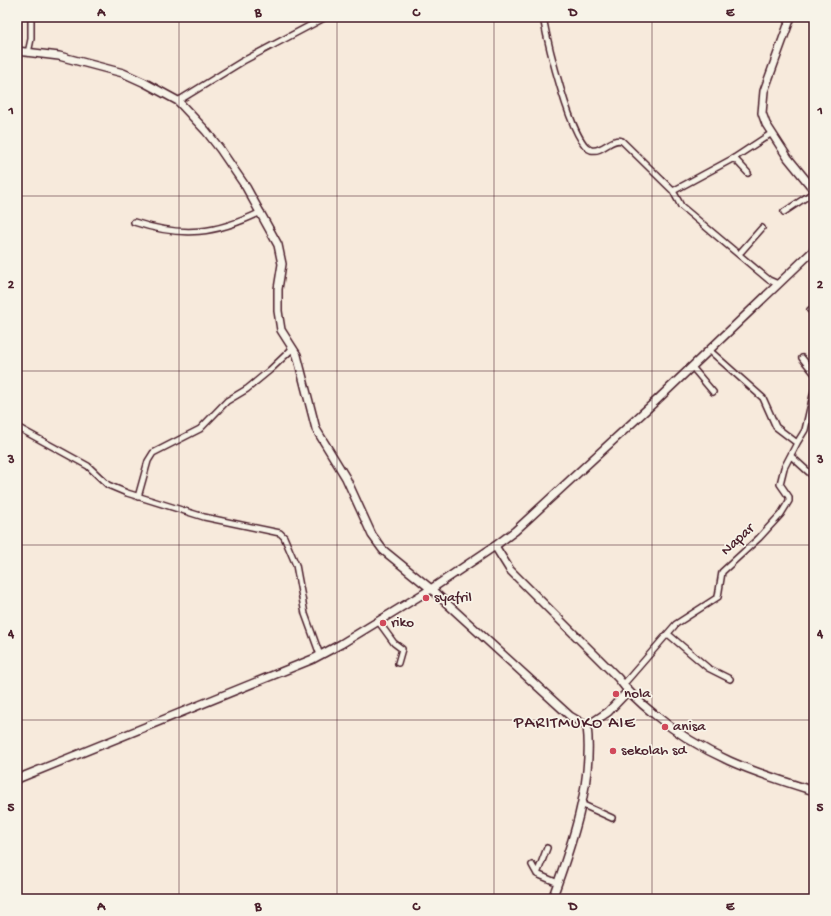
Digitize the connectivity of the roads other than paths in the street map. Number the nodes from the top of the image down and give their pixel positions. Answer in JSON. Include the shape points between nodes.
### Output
{"nodes":[{"id":1,"x":31,"y":17,"type":"edge"},
{"id":2,"x":326,"y":17,"type":"edge"},
{"id":3,"x":543,"y":17,"type":"edge"},
{"id":4,"x":791,"y":17,"type":"edge"},
{"id":5,"x":17,"y":51,"type":"edge"},
{"id":6,"x":28,"y":53,"type":"junction"},
{"id":7,"x":178,"y":101,"type":"junction"},
{"id":8,"x":772,"y":133,"type":"junction"},
{"id":9,"x":734,"y":158,"type":"junction"},
{"id":10,"x":748,"y":173,"type":"dead end"},
{"id":11,"x":673,"y":191,"type":"junction"},
{"id":12,"x":814,"y":191,"type":"edge"},
{"id":13,"x":261,"y":212,"type":"junction"},
{"id":14,"x":784,"y":212,"type":"dead end"},
{"id":15,"x":134,"y":222,"type":"dead end"},
{"id":16,"x":762,"y":228,"type":"dead end"},
{"id":17,"x":814,"y":250,"type":"edge"},
{"id":18,"x":739,"y":254,"type":"junction"},
{"id":19,"x":778,"y":284,"type":"junction"},
{"id":20,"x":293,"y":348,"type":"junction"},
{"id":21,"x":709,"y":350,"type":"junction"},
{"id":22,"x":802,"y":358,"type":"dead end"},
{"id":23,"x":692,"y":366,"type":"junction"},
{"id":24,"x":814,"y":373,"type":"edge"},
{"id":25,"x":814,"y":391,"type":"edge"},
{"id":26,"x":713,"y":392,"type":"dead end"},
{"id":27,"x":17,"y":428,"type":"edge"},
{"id":28,"x":796,"y":443,"type":"junction"},
{"id":29,"x":791,"y":456,"type":"junction"},
{"id":30,"x":814,"y":477,"type":"edge"},
{"id":31,"x":138,"y":497,"type":"junction"},
{"id":32,"x":495,"y":546,"type":"junction"},
{"id":33,"x":431,"y":589,"type":"junction"},
{"id":34,"x":378,"y":621,"type":"junction"},
{"id":35,"x":668,"y":634,"type":"junction"},
{"id":36,"x":320,"y":655,"type":"junction"},
{"id":37,"x":398,"y":663,"type":"dead end"},
{"id":38,"x":730,"y":679,"type":"dead end"},
{"id":39,"x":625,"y":689,"type":"junction"},
{"id":40,"x":587,"y":726,"type":"junction"},
{"id":41,"x":17,"y":780,"type":"edge"},
{"id":42,"x":814,"y":791,"type":"edge"},
{"id":43,"x":581,"y":804,"type":"junction"},
{"id":44,"x":612,"y":818,"type":"dead end"},
{"id":45,"x":547,"y":848,"type":"dead end"},
{"id":46,"x":532,"y":865,"type":"dead end"},
{"id":47,"x":537,"y":874,"type":"junction"},
{"id":48,"x":558,"y":883,"type":"junction"},
{"id":49,"x":553,"y":898,"type":"edge"},
{"id":50,"x":563,"y":899,"type":"edge"}],
"edges":[{"from":1,"to":6,"type":"street"},
{"from":2,"to":7,"type":"street","via":[[243,61]]},
{"from":3,"to":11,"type":"street","via":[[563,99],[584,144],[595,150],[616,140],[622,141]]},
{"from":4,"to":8,"type":"street","via":[[762,103],[764,120]]},
{"from":5,"to":6,"type":"street"},
{"from":6,"to":7,"type":"street","via":[[59,56],[123,73]]},
{"from":7,"to":13,"type":"street","via":[[220,148]]},
{"from":8,"to":9,"type":"street"},
{"from":8,"to":12,"type":"street"},
{"from":9,"to":10,"type":"street"},
{"from":9,"to":11,"type":"street"},
{"from":11,"to":18,"type":"street","via":[[681,206]]},
{"from":12,"to":14,"type":"street"},
{"from":13,"to":15,"type":"street","via":[[235,224],[202,232],[159,229]]},
{"from":13,"to":20,"type":"street","via":[[280,250],[282,264],[278,311],[281,330]]},
{"from":16,"to":18,"type":"street"},
{"from":17,"to":19,"type":"street"},
{"from":18,"to":19,"type":"street"},
{"from":19,"to":21,"type":"street"},
{"from":20,"to":31,"type":"street","via":[[247,389],[227,402],[200,429],[153,453],[148,461]]},
{"from":20,"to":33,"type":"street","via":[[300,365],[316,429],[346,478],[372,535],[383,550]]},
{"from":21,"to":23,"type":"street"},
{"from":21,"to":28,"type":"street","via":[[762,398],[778,430]]},
{"from":22,"to":24,"type":"street"},
{"from":23,"to":26,"type":"street"},
{"from":23,"to":32,"type":"street","via":[[543,505]]},
{"from":25,"to":28,"type":"street","name":"Napar","via":[[805,430]]},
{"from":27,"to":31,"type":"street","via":[[90,467],[108,485]]},
{"from":28,"to":29,"type":"street","name":"Napar","via":[[789,459]]},
{"from":29,"to":30,"type":"street"},
{"from":29,"to":35,"type":"street","name":"Napar","via":[[784,468],[780,484],[789,497],[787,506],[759,538],[722,572],[720,591],[714,600],[690,614]]},
{"from":31,"to":36,"type":"street","via":[[204,517],[270,529],[282,534],[296,565],[305,614]]},
{"from":32,"to":33,"type":"street"},
{"from":32,"to":39,"type":"street","via":[[510,570],[618,678]]},
{"from":33,"to":34,"type":"street"},
{"from":33,"to":40,"type":"street","via":[[570,716]]},
{"from":34,"to":36,"type":"street"},
{"from":34,"to":37,"type":"street","via":[[394,643],[402,649]]},
{"from":35,"to":38,"type":"street","via":[[708,668]]},
{"from":35,"to":39,"type":"street","name":"Napar"},
{"from":36,"to":41,"type":"street"},
{"from":39,"to":40,"type":"street","via":[[608,712]]},
{"from":39,"to":42,"type":"street","via":[[666,724],[712,754],[755,772]]},
{"from":40,"to":43,"type":"street","via":[[588,757]]},
{"from":43,"to":44,"type":"street"},
{"from":43,"to":48,"type":"street","via":[[574,836]]},
{"from":45,"to":47,"type":"street"},
{"from":46,"to":47,"type":"street"},
{"from":47,"to":48,"type":"street"},
{"from":48,"to":49,"type":"street"},
{"from":49,"to":50,"type":"street"}]}
